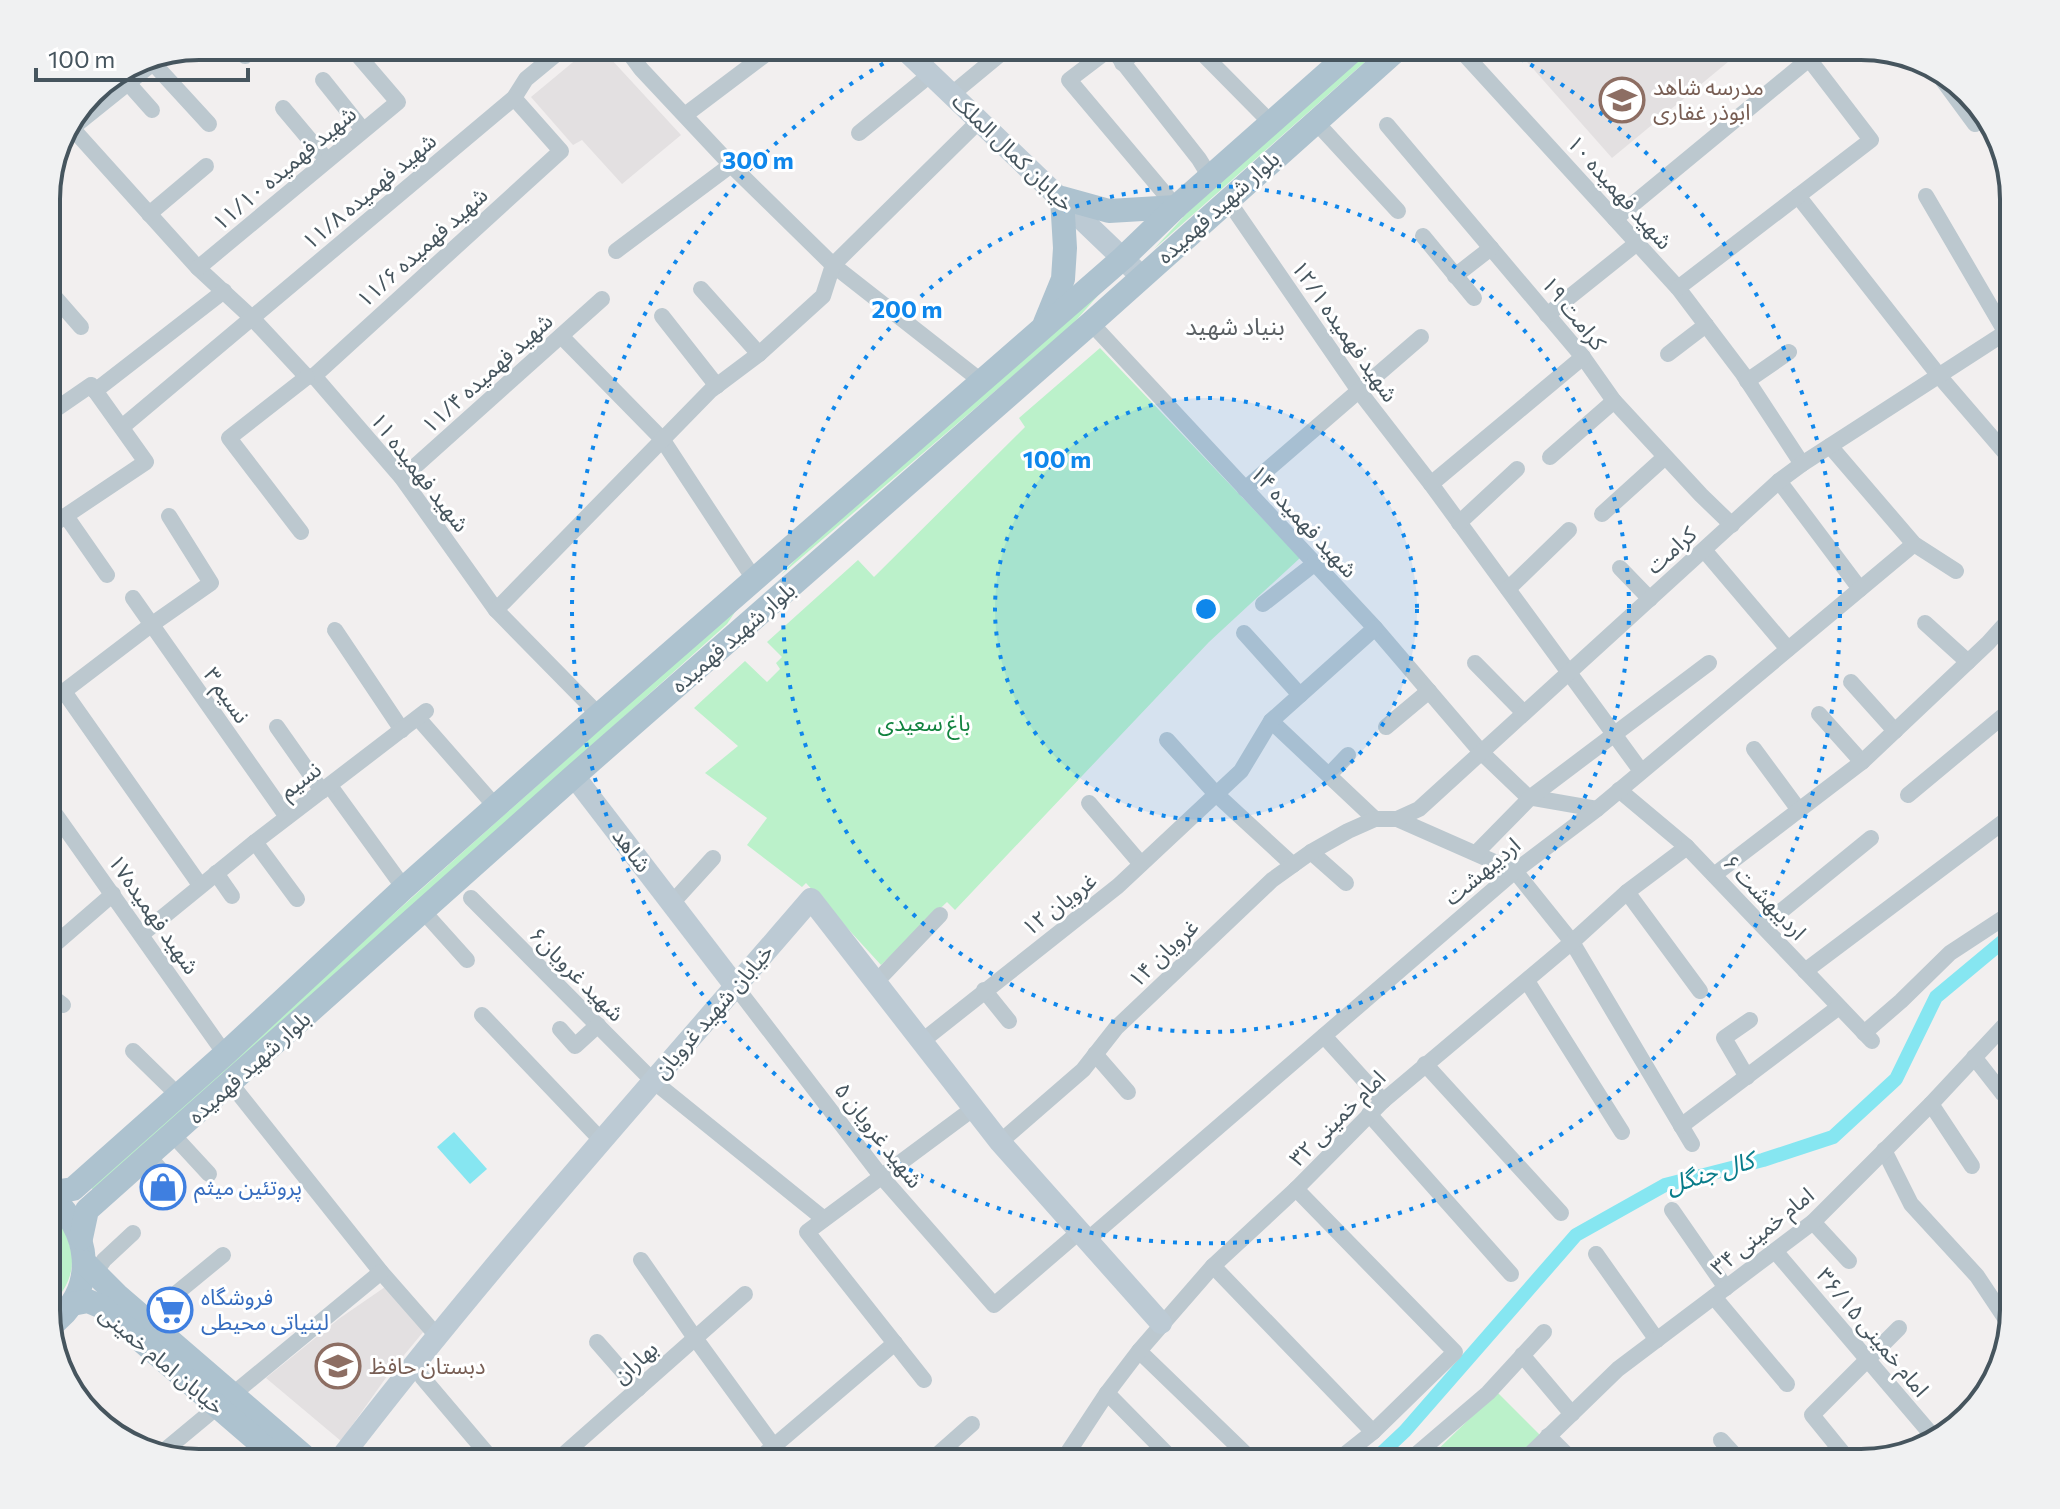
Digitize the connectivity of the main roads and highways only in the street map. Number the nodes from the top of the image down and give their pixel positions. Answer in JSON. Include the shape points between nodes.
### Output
{"nodes":[{"id":1,"x":1342,"y":60,"type":"edge"},
{"id":2,"x":1385,"y":60,"type":"edge"},
{"id":3,"x":1176,"y":207,"type":"junction"},
{"id":4,"x":1170,"y":250,"type":"junction"},
{"id":5,"x":1091,"y":323,"type":"junction"},
{"id":6,"x":1043,"y":327,"type":"junction"},
{"id":7,"x":754,"y":579,"type":"junction"},
{"id":8,"x":774,"y":602,"type":"junction"},
{"id":9,"x":60,"y":1191,"type":"edge"},
{"id":10,"x":60,"y":1205,"type":"edge"},
{"id":11,"x":81,"y":1238,"type":"junction"},
{"id":12,"x":90,"y":1267,"type":"junction"},
{"id":13,"x":72,"y":1304,"type":"junction"},
{"id":14,"x":60,"y":1316,"type":"edge"},
{"id":15,"x":225,"y":1401,"type":"junction"},
{"id":16,"x":270,"y":1449,"type":"edge"},
{"id":17,"x":292,"y":1449,"type":"edge"}],
"edges":[{"from":1,"to":3,"type":"main road","name":"بلوار شهید فهمیده"},
{"from":2,"to":4,"type":"main road","name":"بلوار شهید فهمیده"},
{"from":3,"to":6,"type":"main road","name":"بلوار شهید فهمیده"},
{"from":3,"to":6,"type":"main road","via":[[1109,211],[1062,198],[1063,279]]},
{"from":4,"to":5,"type":"main road","name":"بلوار شهید فهمیده"},
{"from":4,"to":5,"type":"main road","via":[[1166,266],[1115,315]]},
{"from":5,"to":8,"type":"main road","name":"بلوار شهید فهمیده"},
{"from":6,"to":7,"type":"main road","name":"بلوار شهید فهمیده"},
{"from":7,"to":8,"type":"main road"},
{"from":7,"to":9,"type":"main road","name":"بلوار شهید فهمیده","via":[[73,1189]]},
{"from":8,"to":11,"type":"main road","name":"بلوار شهید فهمیده","via":[[87,1210]]},
{"from":10,"to":11,"type":"main road"},
{"from":11,"to":12,"type":"main road"},
{"from":12,"to":13,"type":"main road"},
{"from":12,"to":15,"type":"main road","name":"خیابان امام خمینی"},
{"from":13,"to":14,"type":"main road"},
{"from":13,"to":15,"type":"main road","name":"خیابان امام خمینی","via":[[88,1301],[102,1307]]},
{"from":15,"to":16,"type":"main road","name":"خیابان امام خمینی"},
{"from":15,"to":17,"type":"main road","name":"خیابان امام خمینی"}]}
